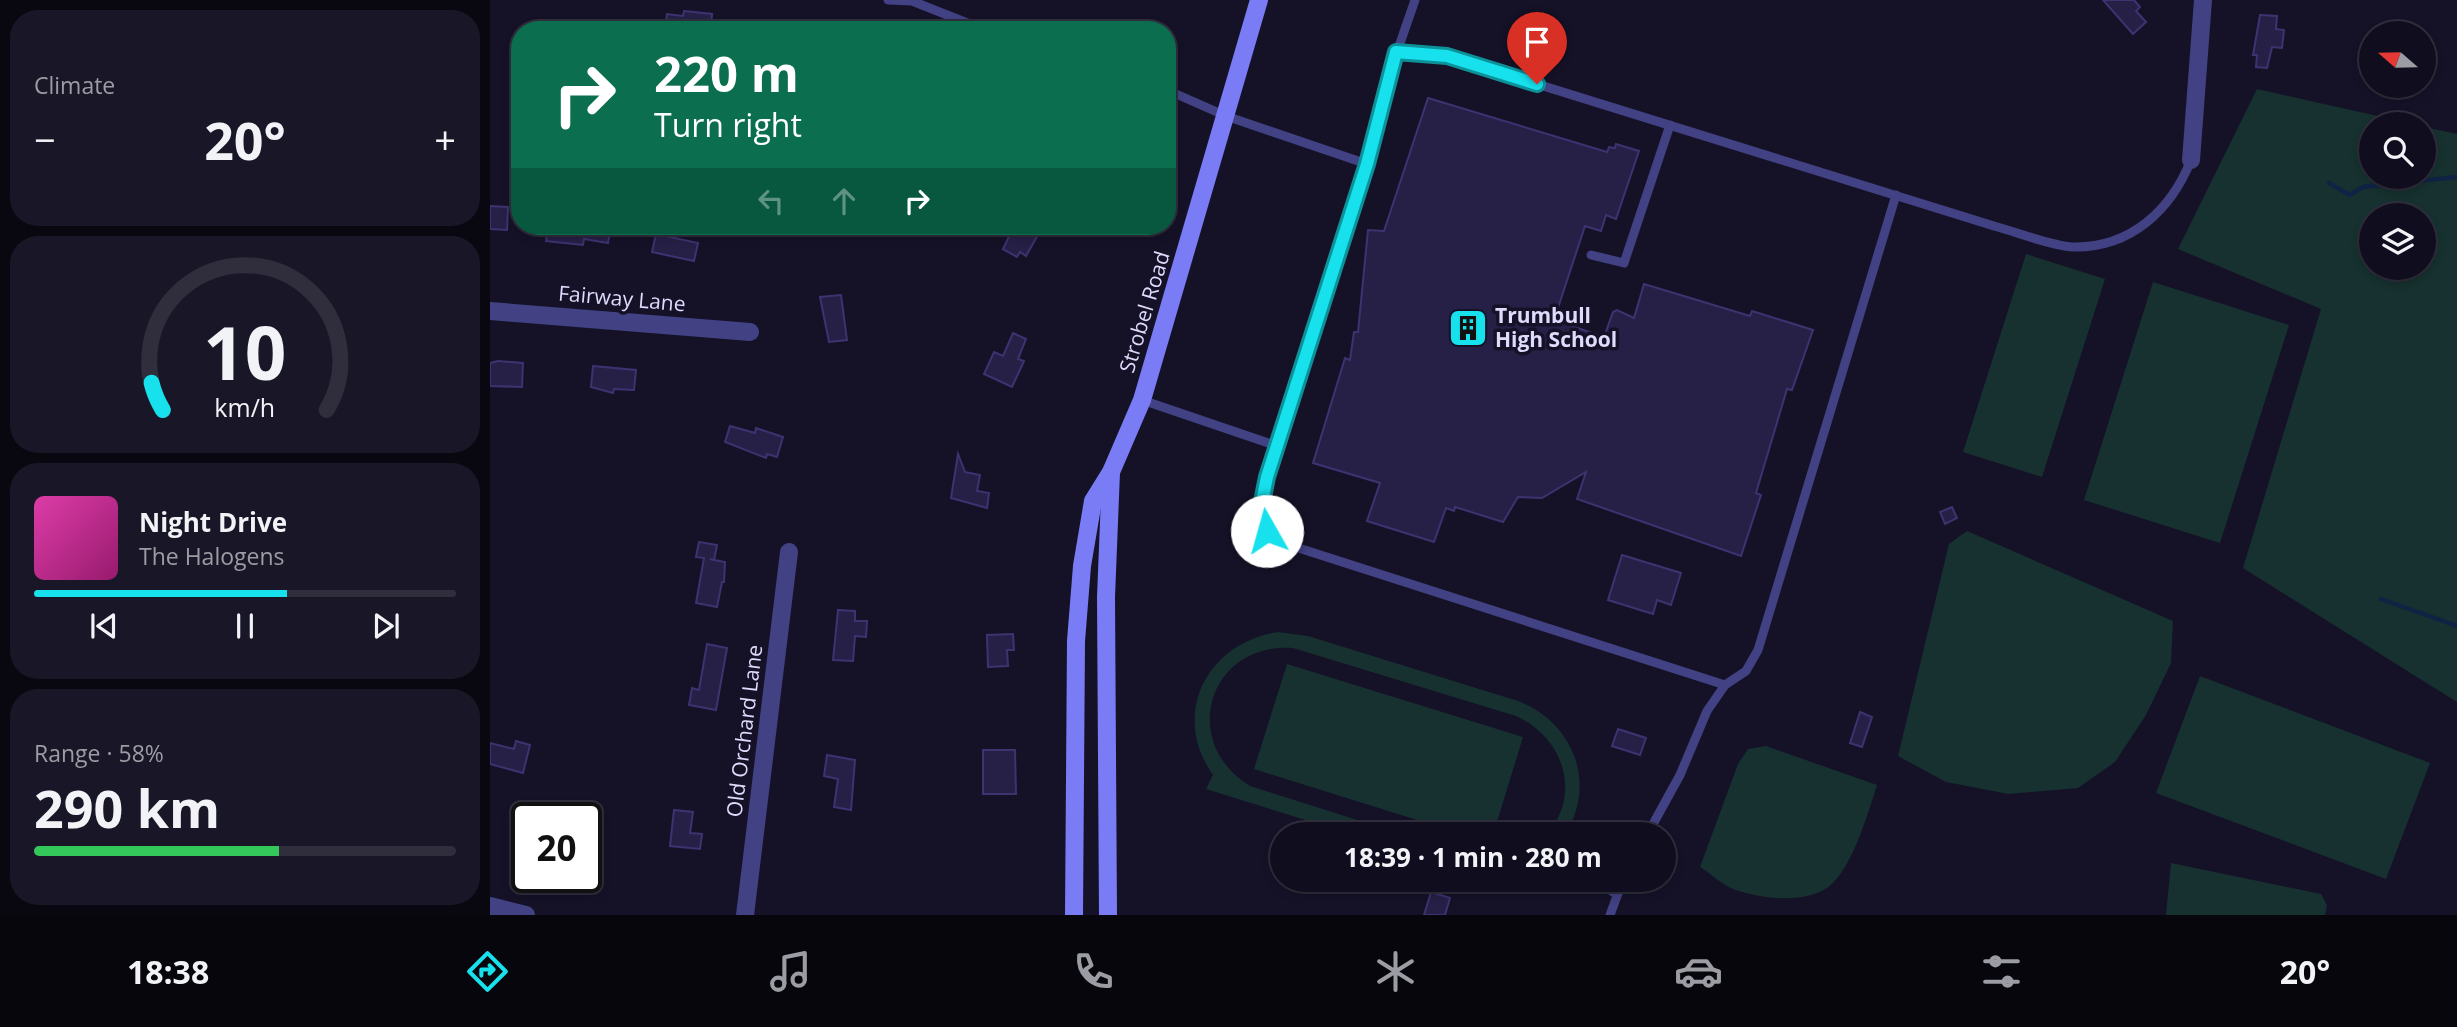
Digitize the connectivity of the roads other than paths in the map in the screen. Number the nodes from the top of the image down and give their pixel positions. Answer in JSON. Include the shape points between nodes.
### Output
{"nodes":[{"id":1,"x":888,"y":0,"type":"edge"},
{"id":2,"x":1259,"y":0,"type":"edge"},
{"id":3,"x":1415,"y":0,"type":"edge"},
{"id":4,"x":2203,"y":0,"type":"edge"},
{"id":5,"x":962,"y":21,"type":"edge"},
{"id":6,"x":1396,"y":52,"type":"junction"},
{"id":7,"x":1176,"y":94,"type":"edge"},
{"id":8,"x":1226,"y":116,"type":"junction"},
{"id":9,"x":1670,"y":125,"type":"junction"},
{"id":10,"x":2191,"y":160,"type":"joint"},
{"id":11,"x":1367,"y":164,"type":"junction"},
{"id":12,"x":1896,"y":195,"type":"junction"},
{"id":13,"x":1591,"y":255,"type":"dead end"},
{"id":14,"x":490,"y":311,"type":"edge"},
{"id":15,"x":750,"y":332,"type":"dead end"},
{"id":16,"x":1142,"y":400,"type":"junction"},
{"id":17,"x":1277,"y":446,"type":"junction"},
{"id":18,"x":1111,"y":472,"type":"junction"},
{"id":19,"x":789,"y":552,"type":"dead end"},
{"id":20,"x":1076,"y":641,"type":"junction"},
{"id":21,"x":1106,"y":641,"type":"junction"},
{"id":22,"x":1725,"y":685,"type":"junction"},
{"id":23,"x":1654,"y":822,"type":"edge"},
{"id":24,"x":1613,"y":892,"type":"edge"},
{"id":25,"x":1616,"y":894,"type":"joint"},
{"id":26,"x":490,"y":906,"type":"edge"},
{"id":27,"x":526,"y":915,"type":"edge"},
{"id":28,"x":746,"y":915,"type":"edge"},
{"id":29,"x":1074,"y":915,"type":"edge"},
{"id":30,"x":1108,"y":915,"type":"edge"},
{"id":31,"x":1610,"y":915,"type":"edge"}],
"edges":[{"from":1,"to":5,"type":"lane","via":[[912,1]]},
{"from":2,"to":8,"type":"street","name":"Strobel Road"},
{"from":3,"to":6,"type":"lane"},
{"from":4,"to":10,"type":"street"},
{"from":6,"to":9,"type":"lane","via":[[1447,56]]},
{"from":6,"to":11,"type":"lane"},
{"from":7,"to":8,"type":"lane"},
{"from":8,"to":11,"type":"lane"},
{"from":8,"to":16,"type":"street","name":"Strobel Road"},
{"from":9,"to":12,"type":"lane"},
{"from":9,"to":13,"type":"lane","via":[[1624,263]]},
{"from":10,"to":12,"type":"lane","via":[[2181,186],[2156,215],[2124,238],[2073,247]]},
{"from":11,"to":17,"type":"lane"},
{"from":12,"to":22,"type":"lane","via":[[1758,650],[1746,671]]},
{"from":14,"to":15,"type":"street","name":"Fairway Lane"},
{"from":16,"to":17,"type":"lane"},
{"from":16,"to":18,"type":"street","name":"Strobel Road"},
{"from":17,"to":22,"type":"lane","via":[[1261,507],[1267,531],[1283,543]]},
{"from":18,"to":20,"type":"street","name":"Strobel Road","via":[[1093,501]]},
{"from":18,"to":21,"type":"street","name":"Strobel Road"},
{"from":19,"to":28,"type":"street","name":"Old Orchard Lane"},
{"from":20,"to":21,"type":"street"},
{"from":20,"to":29,"type":"street","name":"Strobel Road"},
{"from":21,"to":30,"type":"street","name":"Strobel Road"},
{"from":22,"to":23,"type":"lane","via":[[1707,711]]},
{"from":24,"to":25,"type":"lane"},
{"from":25,"to":31,"type":"lane"},
{"from":26,"to":27,"type":"street"}]}
